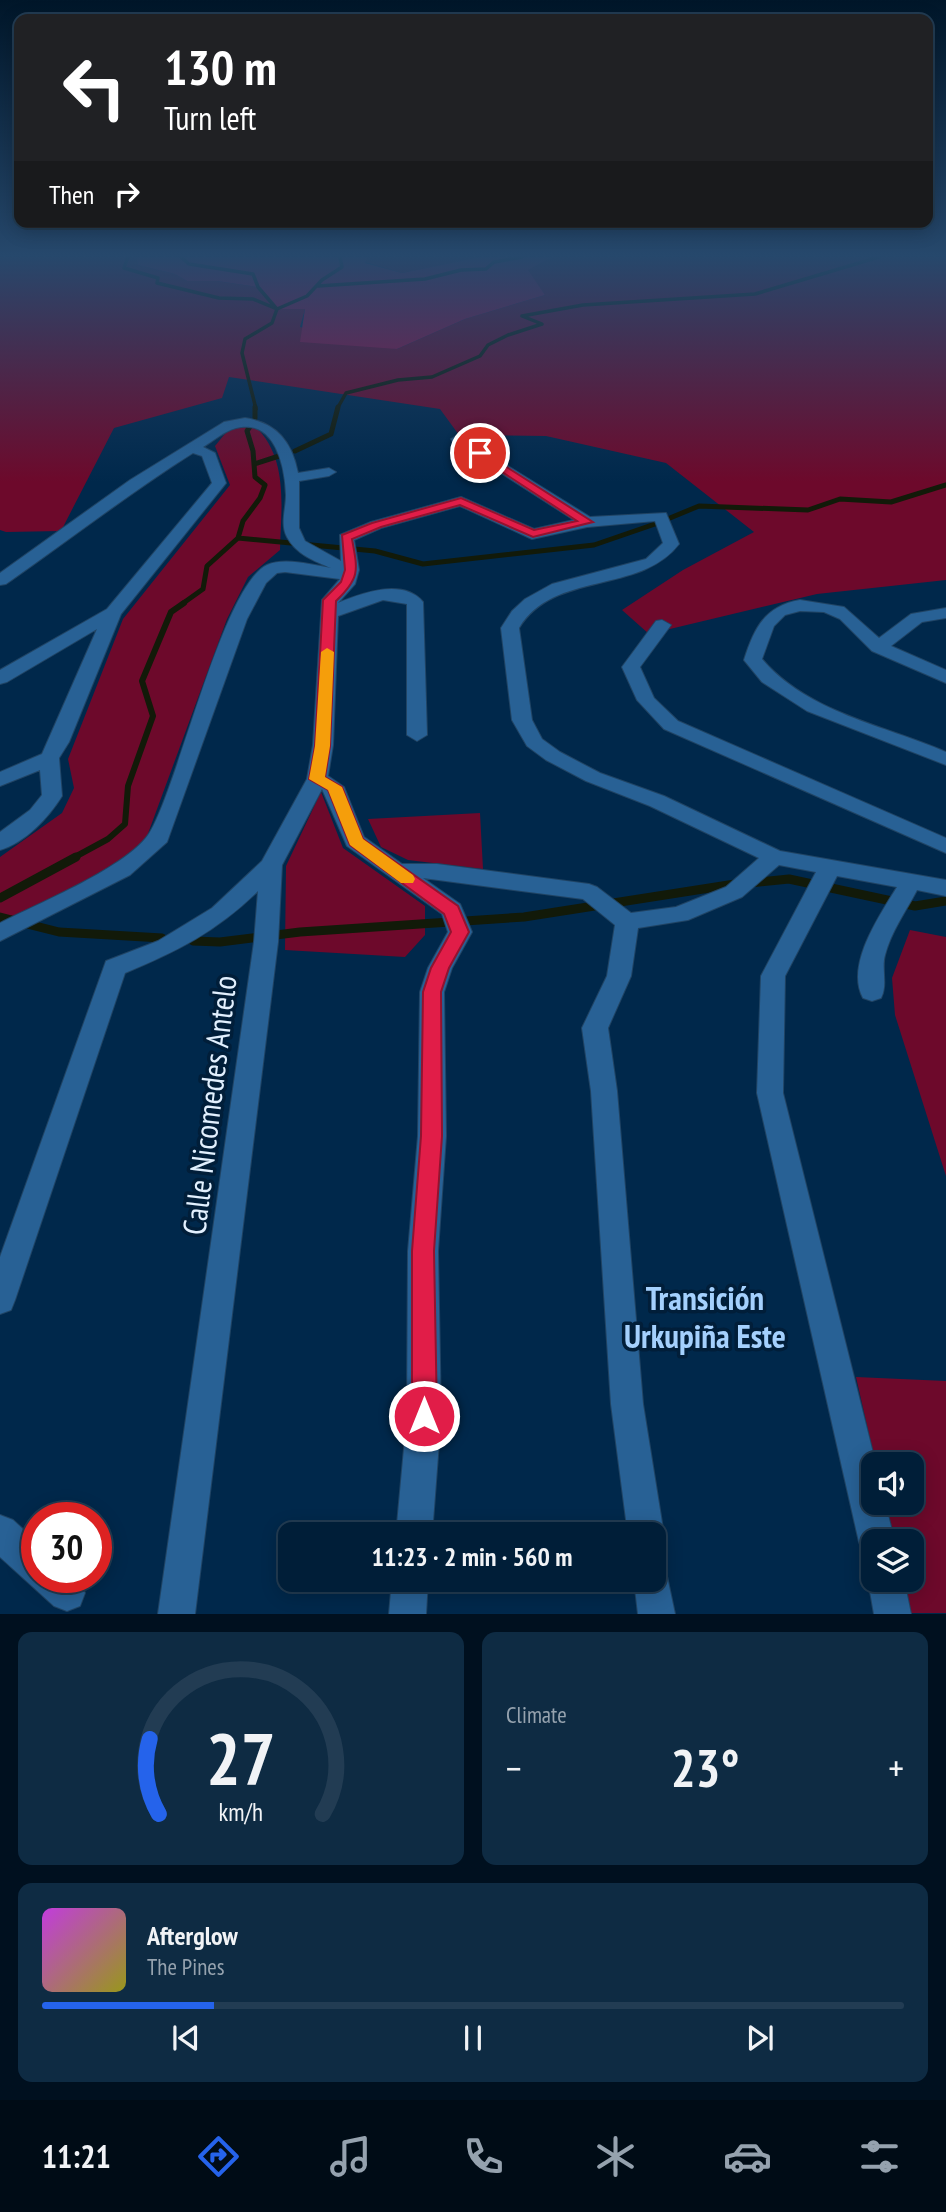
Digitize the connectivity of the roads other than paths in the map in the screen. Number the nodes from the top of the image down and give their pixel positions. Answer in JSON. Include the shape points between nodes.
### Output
{"nodes":[{"id":1,"x":458,"y":439,"type":"dead end"},
{"id":2,"x":191,"y":449,"type":"junction"},
{"id":3,"x":329,"y":472,"type":"dead end"},
{"id":4,"x":291,"y":478,"type":"junction"},
{"id":5,"x":587,"y":522,"type":"junction"},
{"id":6,"x":350,"y":572,"type":"junction"},
{"id":7,"x":0,"y":580,"type":"edge"},
{"id":8,"x":113,"y":613,"type":"junction"},
{"id":9,"x":946,"y":613,"type":"edge"},
{"id":10,"x":329,"y":614,"type":"junction"},
{"id":11,"x":662,"y":625,"type":"dead end"},
{"id":12,"x":878,"y":648,"type":"junction"},
{"id":13,"x":946,"y":677,"type":"edge"},
{"id":14,"x":0,"y":678,"type":"edge"},
{"id":15,"x":417,"y":735,"type":"dead end"},
{"id":16,"x":49,"y":758,"type":"junction"},
{"id":17,"x":946,"y":759,"type":"edge"},
{"id":18,"x":317,"y":779,"type":"junction"},
{"id":19,"x":0,"y":780,"type":"edge"},
{"id":20,"x":0,"y":843,"type":"edge"},
{"id":21,"x":946,"y":846,"type":"edge"},
{"id":22,"x":775,"y":857,"type":"junction"},
{"id":23,"x":271,"y":865,"type":"junction"},
{"id":24,"x":829,"y":869,"type":"junction"},
{"id":25,"x":395,"y":871,"type":"junction"},
{"id":26,"x":909,"y":883,"type":"junction"},
{"id":27,"x":946,"y":888,"type":"edge"},
{"id":28,"x":626,"y":922,"type":"junction"},
{"id":29,"x":0,"y":933,"type":"edge"},
{"id":30,"x":872,"y":992,"type":"dead end"},
{"id":31,"x":0,"y":1300,"type":"edge"},
{"id":32,"x":415,"y":1522,"type":"edge"},
{"id":33,"x":644,"y":1522,"type":"edge"},
{"id":34,"x":874,"y":1529,"type":"edge"},
{"id":35,"x":0,"y":1533,"type":"edge"},
{"id":36,"x":21,"y":1552,"type":"edge"},
{"id":37,"x":409,"y":1592,"type":"edge"},
{"id":38,"x":654,"y":1592,"type":"edge"},
{"id":39,"x":888,"y":1592,"type":"edge"},
{"id":40,"x":176,"y":1614,"type":"edge"},
{"id":41,"x":407,"y":1614,"type":"edge"},
{"id":42,"x":657,"y":1614,"type":"edge"},
{"id":43,"x":893,"y":1614,"type":"edge"}],
"edges":[{"from":1,"to":5,"type":"street"},
{"from":2,"to":4,"type":"street","via":[[229,425],[254,422],[266,427],[287,452]]},
{"from":2,"to":7,"type":"street","via":[[104,504]]},
{"from":2,"to":8,"type":"street","via":[[208,453],[219,483]]},
{"from":3,"to":4,"type":"street"},
{"from":4,"to":6,"type":"street","via":[[293,536],[315,555]]},
{"from":5,"to":6,"type":"street","via":[[533,534],[461,501],[346,538]]},
{"from":5,"to":22,"type":"street","via":[[661,516],[671,544],[652,562],[558,588],[531,603],[510,628],[522,720],[534,742],[593,777],[657,801]]},
{"from":6,"to":10,"type":"street","via":[[347,584],[330,600]]},
{"from":6,"to":29,"type":"street","via":[[285,567],[272,569],[259,580],[238,619],[159,837],[122,870]]},
{"from":8,"to":14,"type":"street"},
{"from":8,"to":16,"type":"street"},
{"from":9,"to":12,"type":"street","via":[[917,618]]},
{"from":10,"to":15,"type":"street","via":[[385,594],[415,601]]},
{"from":10,"to":18,"type":"street","name":"Calle Nicomedes Antelo","via":[[323,746]]},
{"from":11,"to":21,"type":"street","via":[[631,667],[646,700],[671,725]]},
{"from":12,"to":13,"type":"street"},
{"from":12,"to":17,"type":"street","via":[[838,609],[785,608],[772,615],[753,660],[763,675],[789,696]]},
{"from":16,"to":19,"type":"street"},
{"from":16,"to":20,"type":"street","via":[[52,796],[37,815]]},
{"from":18,"to":23,"type":"street","name":"Calle Nicomedes Antelo"},
{"from":18,"to":25,"type":"street","via":[[334,787],[355,841]]},
{"from":22,"to":24,"type":"street"},
{"from":22,"to":28,"type":"street","via":[[734,892],[680,914]]},
{"from":23,"to":31,"type":"street","via":[[220,914],[166,947],[115,967]]},
{"from":23,"to":40,"type":"street","name":"Calle Nicomedes Antelo","via":[[262,968]]},
{"from":24,"to":26,"type":"street"},
{"from":24,"to":34,"type":"street","via":[[773,976],[770,1093]]},
{"from":25,"to":28,"type":"street","via":[[437,871],[589,892]]},
{"from":25,"to":32,"type":"street","via":[[452,911],[460,932],[432,992],[432,1136],[423,1251],[424,1416]]},
{"from":26,"to":27,"type":"street"},
{"from":26,"to":30,"type":"street","via":[[872,957]]},
{"from":28,"to":33,"type":"street","via":[[619,976],[595,1028],[604,1091],[627,1404]]},
{"from":35,"to":36,"type":"street"},
{"from":37,"to":41,"type":"street"},
{"from":38,"to":42,"type":"street"},
{"from":39,"to":43,"type":"street"}]}
